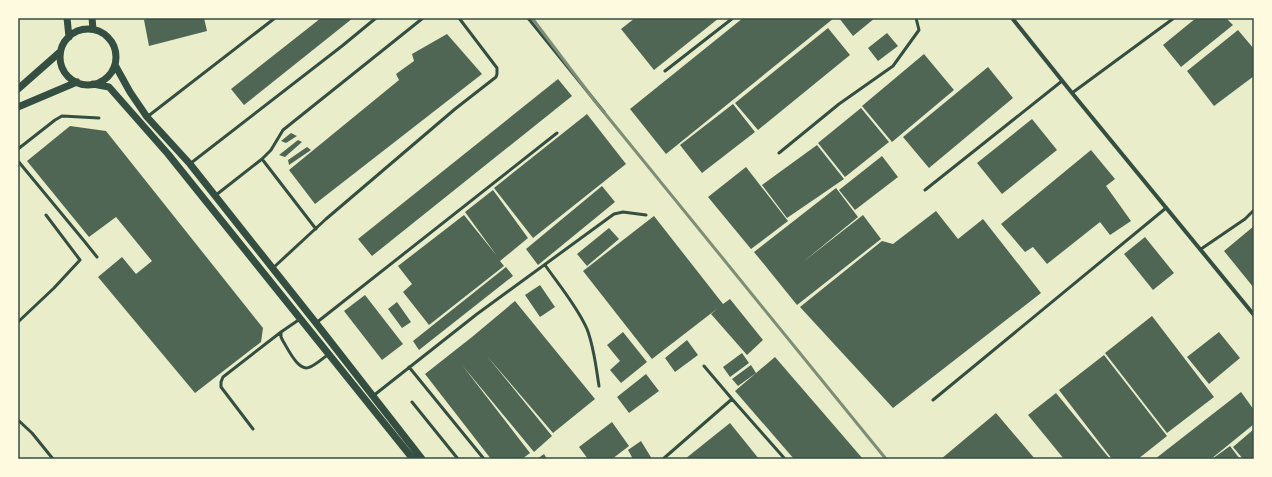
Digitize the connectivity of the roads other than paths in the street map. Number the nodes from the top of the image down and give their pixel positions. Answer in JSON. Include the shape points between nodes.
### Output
{"nodes":[{"id":1,"x":67,"y":18,"type":"edge"},
{"id":2,"x":92,"y":18,"type":"edge"},
{"id":3,"x":274,"y":18,"type":"edge"},
{"id":4,"x":376,"y":18,"type":"edge"},
{"id":5,"x":423,"y":18,"type":"edge"},
{"id":6,"x":459,"y":18,"type":"edge"},
{"id":7,"x":528,"y":18,"type":"edge"},
{"id":8,"x":734,"y":18,"type":"edge"},
{"id":9,"x":916,"y":18,"type":"edge"},
{"id":10,"x":1012,"y":18,"type":"edge"},
{"id":11,"x":1174,"y":18,"type":"edge"},
{"id":12,"x":93,"y":29,"type":"junction"},
{"id":13,"x":69,"y":37,"type":"junction"},
{"id":14,"x":60,"y":52,"type":"junction"},
{"id":15,"x":115,"y":65,"type":"junction"},
{"id":16,"x":665,"y":71,"type":"dead end"},
{"id":17,"x":1062,"y":81,"type":"junction"},
{"id":18,"x":77,"y":82,"type":"junction"},
{"id":19,"x":93,"y":84,"type":"junction"},
{"id":20,"x":18,"y":89,"type":"edge"},
{"id":21,"x":1072,"y":93,"type":"junction"},
{"id":22,"x":18,"y":107,"type":"edge"},
{"id":23,"x":604,"y":112,"type":"dead end"},
{"id":24,"x":147,"y":117,"type":"junction"},
{"id":25,"x":99,"y":118,"type":"dead end"},
{"id":26,"x":557,"y":132,"type":"dead end"},
{"id":27,"x":18,"y":149,"type":"edge"},
{"id":28,"x":779,"y":153,"type":"dead end"},
{"id":29,"x":262,"y":159,"type":"junction"},
{"id":30,"x":18,"y":161,"type":"edge"},
{"id":31,"x":190,"y":164,"type":"junction"},
{"id":32,"x":925,"y":190,"type":"dead end"},
{"id":33,"x":214,"y":196,"type":"junction"},
{"id":34,"x":1166,"y":208,"type":"junction"},
{"id":35,"x":1254,"y":210,"type":"edge"},
{"id":36,"x":46,"y":215,"type":"dead end"},
{"id":37,"x":646,"y":215,"type":"dead end"},
{"id":38,"x":316,"y":229,"type":"junction"},
{"id":39,"x":1201,"y":249,"type":"junction"},
{"id":40,"x":97,"y":257,"type":"dead end"},
{"id":41,"x":545,"y":265,"type":"junction"},
{"id":42,"x":272,"y":268,"type":"junction"},
{"id":43,"x":1254,"y":315,"type":"edge"},
{"id":44,"x":300,"y":318,"type":"junction"},
{"id":45,"x":18,"y":322,"type":"edge"},
{"id":46,"x":316,"y":323,"type":"junction"},
{"id":47,"x":281,"y":332,"type":"junction"},
{"id":48,"x":329,"y":354,"type":"junction"},
{"id":49,"x":704,"y":366,"type":"dead end"},
{"id":50,"x":409,"y":367,"type":"junction"},
{"id":51,"x":599,"y":386,"type":"dead end"},
{"id":52,"x":373,"y":396,"type":"junction"},
{"id":53,"x":732,"y":399,"type":"junction"},
{"id":54,"x":933,"y":400,"type":"dead end"},
{"id":55,"x":412,"y":402,"type":"dead end"},
{"id":56,"x":18,"y":420,"type":"edge"},
{"id":57,"x":253,"y":429,"type":"dead end"},
{"id":58,"x":410,"y":458,"type":"edge"},
{"id":59,"x":53,"y":459,"type":"edge"},
{"id":60,"x":422,"y":459,"type":"edge"},
{"id":61,"x":458,"y":459,"type":"edge"},
{"id":62,"x":484,"y":459,"type":"edge"},
{"id":63,"x":663,"y":459,"type":"edge"},
{"id":64,"x":785,"y":459,"type":"edge"}],
"edges":[{"from":1,"to":13,"type":"street"},
{"from":2,"to":12,"type":"street"},
{"from":3,"to":24,"type":"lane"},
{"from":4,"to":31,"type":"lane"},
{"from":5,"to":29,"type":"lane","via":[[283,130],[271,150]]},
{"from":6,"to":38,"type":"lane","via":[[496,68],[496,77],[455,109]]},
{"from":7,"to":23,"type":"lane"},
{"from":8,"to":16,"type":"lane"},
{"from":9,"to":28,"type":"lane","via":[[919,30],[893,66],[839,104]]},
{"from":10,"to":17,"type":"street"},
{"from":11,"to":21,"type":"lane"},
{"from":12,"to":13,"type":"street","via":[[84,29]]},
{"from":12,"to":15,"type":"street","via":[[107,36],[112,42],[116,57]]},
{"from":13,"to":14,"type":"street"},
{"from":14,"to":18,"type":"street","via":[[63,70]]},
{"from":14,"to":20,"type":"street"},
{"from":15,"to":19,"type":"street","via":[[110,75]]},
{"from":15,"to":24,"type":"street"},
{"from":17,"to":21,"type":"street"},
{"from":17,"to":32,"type":"lane"},
{"from":18,"to":19,"type":"street"},
{"from":18,"to":22,"type":"street"},
{"from":19,"to":44,"type":"street","via":[[109,87],[168,154]]},
{"from":21,"to":34,"type":"street"},
{"from":24,"to":31,"type":"street"},
{"from":25,"to":27,"type":"lane","via":[[62,116]]},
{"from":26,"to":46,"type":"lane"},
{"from":29,"to":33,"type":"lane"},
{"from":29,"to":38,"type":"lane"},
{"from":30,"to":40,"type":"lane"},
{"from":31,"to":33,"type":"street"},
{"from":33,"to":42,"type":"street"},
{"from":34,"to":39,"type":"street"},
{"from":34,"to":54,"type":"lane"},
{"from":35,"to":39,"type":"lane"},
{"from":36,"to":45,"type":"lane","via":[[80,260]]},
{"from":37,"to":41,"type":"lane","via":[[623,212],[614,214]]},
{"from":38,"to":42,"type":"lane"},
{"from":39,"to":43,"type":"street"},
{"from":41,"to":50,"type":"lane","via":[[476,314]]},
{"from":41,"to":51,"type":"lane","via":[[586,327]]},
{"from":42,"to":46,"type":"street"},
{"from":44,"to":47,"type":"lane"},
{"from":44,"to":48,"type":"street"},
{"from":46,"to":52,"type":"street"},
{"from":47,"to":48,"type":"lane","via":[[283,341],[299,366],[309,368]]},
{"from":47,"to":57,"type":"lane","via":[[223,377],[221,382],[221,387]]},
{"from":48,"to":58,"type":"street"},
{"from":49,"to":53,"type":"lane"},
{"from":50,"to":52,"type":"lane"},
{"from":50,"to":62,"type":"lane"},
{"from":52,"to":60,"type":"street"},
{"from":53,"to":63,"type":"lane"},
{"from":53,"to":64,"type":"lane"},
{"from":55,"to":61,"type":"lane"},
{"from":56,"to":59,"type":"lane"}]}
